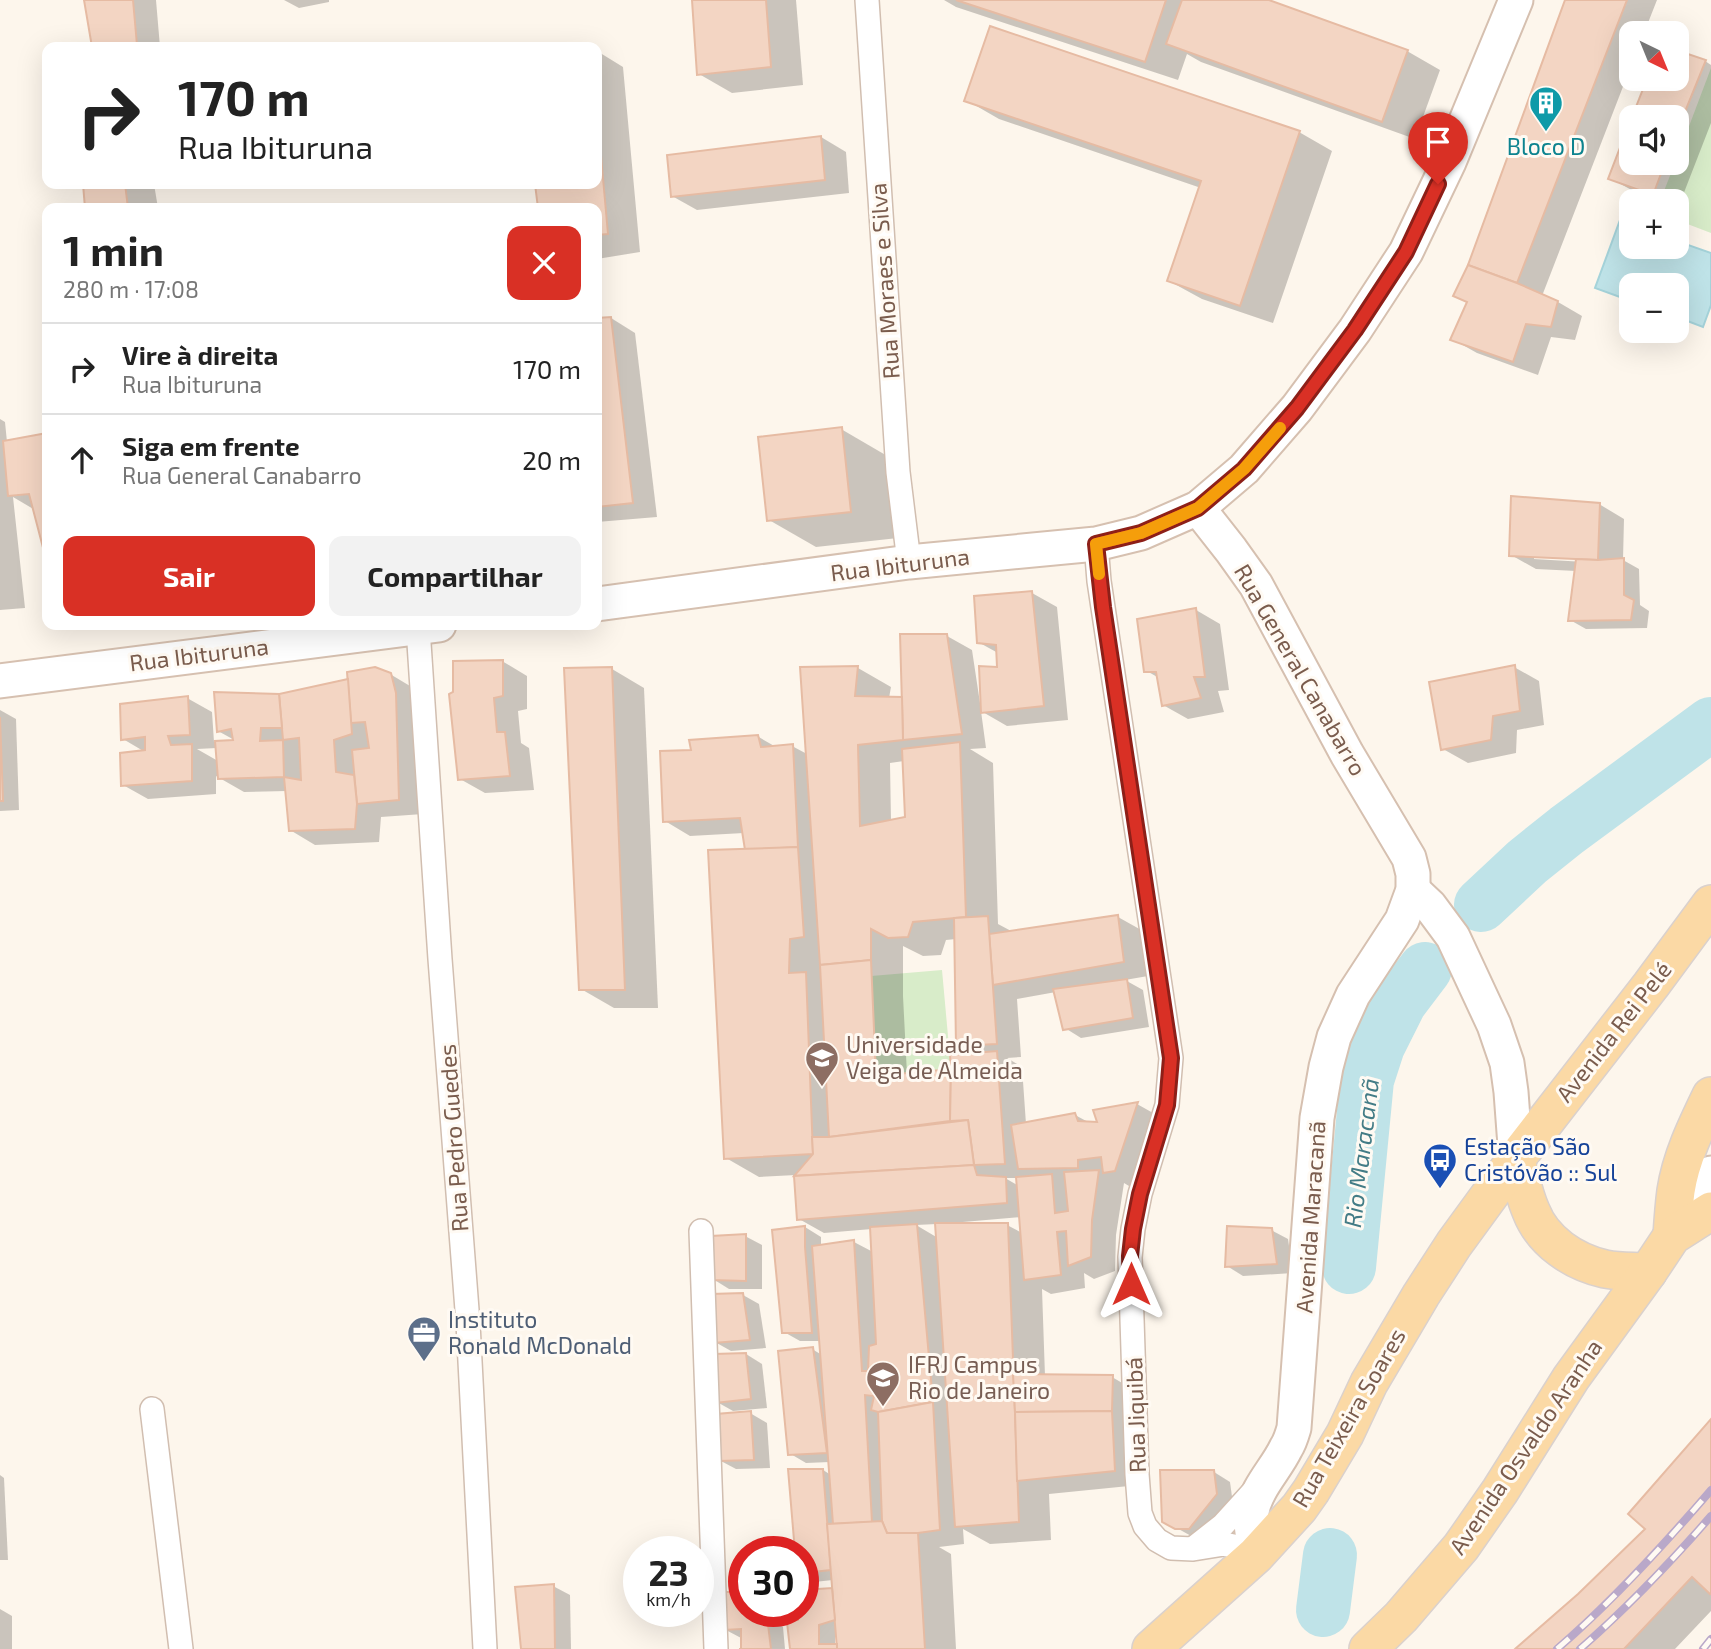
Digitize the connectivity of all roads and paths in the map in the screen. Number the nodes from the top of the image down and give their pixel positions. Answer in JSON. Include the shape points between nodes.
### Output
{"nodes":[{"id":1,"x":867,"y":0,"type":"edge"},
{"id":2,"x":1516,"y":0,"type":"edge"},
{"id":3,"x":1198,"y":508,"type":"junction"},
{"id":4,"x":1096,"y":544,"type":"junction"},
{"id":5,"x":909,"y":562,"type":"junction"},
{"id":6,"x":602,"y":603,"type":"edge"},
{"id":7,"x":397,"y":630,"type":"edge"},
{"id":8,"x":428,"y":630,"type":"edge"},
{"id":9,"x":0,"y":681,"type":"edge"},
{"id":10,"x":1413,"y":890,"type":"junction"},
{"id":11,"x":1711,"y":904,"type":"edge"},
{"id":12,"x":1711,"y":938,"type":"edge"},
{"id":13,"x":1651,"y":985,"type":"junction"},
{"id":14,"x":1711,"y":1096,"type":"edge"},
{"id":15,"x":1516,"y":1160,"type":"junction"},
{"id":16,"x":1711,"y":1173,"type":"edge"},
{"id":17,"x":1711,"y":1211,"type":"edge"},
{"id":18,"x":701,"y":1231,"type":"dead end"},
{"id":19,"x":1672,"y":1236,"type":"junction"},
{"id":20,"x":1648,"y":1272,"type":"junction"},
{"id":21,"x":152,"y":1409,"type":"dead end"},
{"id":22,"x":1272,"y":1471,"type":"junction"},
{"id":23,"x":1193,"y":1549,"type":"junction"},
{"id":24,"x":1256,"y":1555,"type":"junction"},
{"id":25,"x":181,"y":1649,"type":"edge"},
{"id":26,"x":485,"y":1649,"type":"edge"},
{"id":27,"x":716,"y":1649,"type":"edge"},
{"id":28,"x":1152,"y":1649,"type":"edge"},
{"id":29,"x":1368,"y":1649,"type":"edge"}],
"edges":[{"from":1,"to":5,"type":"street","name":"Rua Moraes e Silva","via":[[898,472]]},
{"from":2,"to":3,"type":"street","via":[[1406,252],[1297,408],[1244,469]]},
{"from":3,"to":4,"type":"street","name":"Rua Ibituruna","via":[[1141,533]]},
{"from":3,"to":10,"type":"street","name":"Rua General Canabarro","via":[[1261,594],[1409,858]]},
{"from":4,"to":5,"type":"street","name":"Rua Ibituruna"},
{"from":4,"to":23,"type":"street","name":"Rua Jiquibá","via":[[1171,1058],[1167,1105],[1140,1194],[1130,1256],[1140,1513],[1157,1540],[1171,1548]]},
{"from":5,"to":6,"type":"street","name":"Rua Ibituruna"},
{"from":7,"to":9,"type":"street","name":"Rua Ibituruna"},
{"from":8,"to":26,"type":"street","name":"Rua Pedro Guedes","via":[[439,945],[468,1324]]},
{"from":10,"to":15,"type":"street","via":[[1454,937],[1494,1025],[1507,1063]]},
{"from":10,"to":22,"type":"street","name":"Avenida Maracanã","via":[[1402,920],[1353,995],[1326,1067],[1317,1118],[1294,1428]]},
{"from":11,"to":13,"type":"main road","name":"Avenida Rei Pelé"},
{"from":12,"to":13,"type":"main road"},
{"from":13,"to":15,"type":"main road","name":"Avenida Rei Pelé"},
{"from":14,"to":19,"type":"main road","via":[[1680,1171]]},
{"from":15,"to":20,"type":"main road","via":[[1531,1212],[1552,1242],[1574,1258],[1604,1269]]},
{"from":15,"to":24,"type":"main road","name":"Rua Teixeira Soares","via":[[1421,1295],[1311,1492]]},
{"from":16,"to":19,"type":"street"},
{"from":17,"to":19,"type":"main road"},
{"from":18,"to":27,"type":"street"},
{"from":19,"to":20,"type":"main road","name":"Avenida Osvaldo Aranha"},
{"from":20,"to":29,"type":"main road","name":"Avenida Osvaldo Aranha","via":[[1571,1378],[1461,1547]]},
{"from":21,"to":25,"type":"street"},
{"from":22,"to":23,"type":"street","via":[[1223,1525]]},
{"from":22,"to":24,"type":"street","name":"Avenida Maracanã","via":[[1252,1512]]},
{"from":23,"to":24,"type":"street","name":"Rua Jiquibá","via":[[1224,1544]]},
{"from":24,"to":28,"type":"main road","name":"Rua Teixeira Soares"}]}
